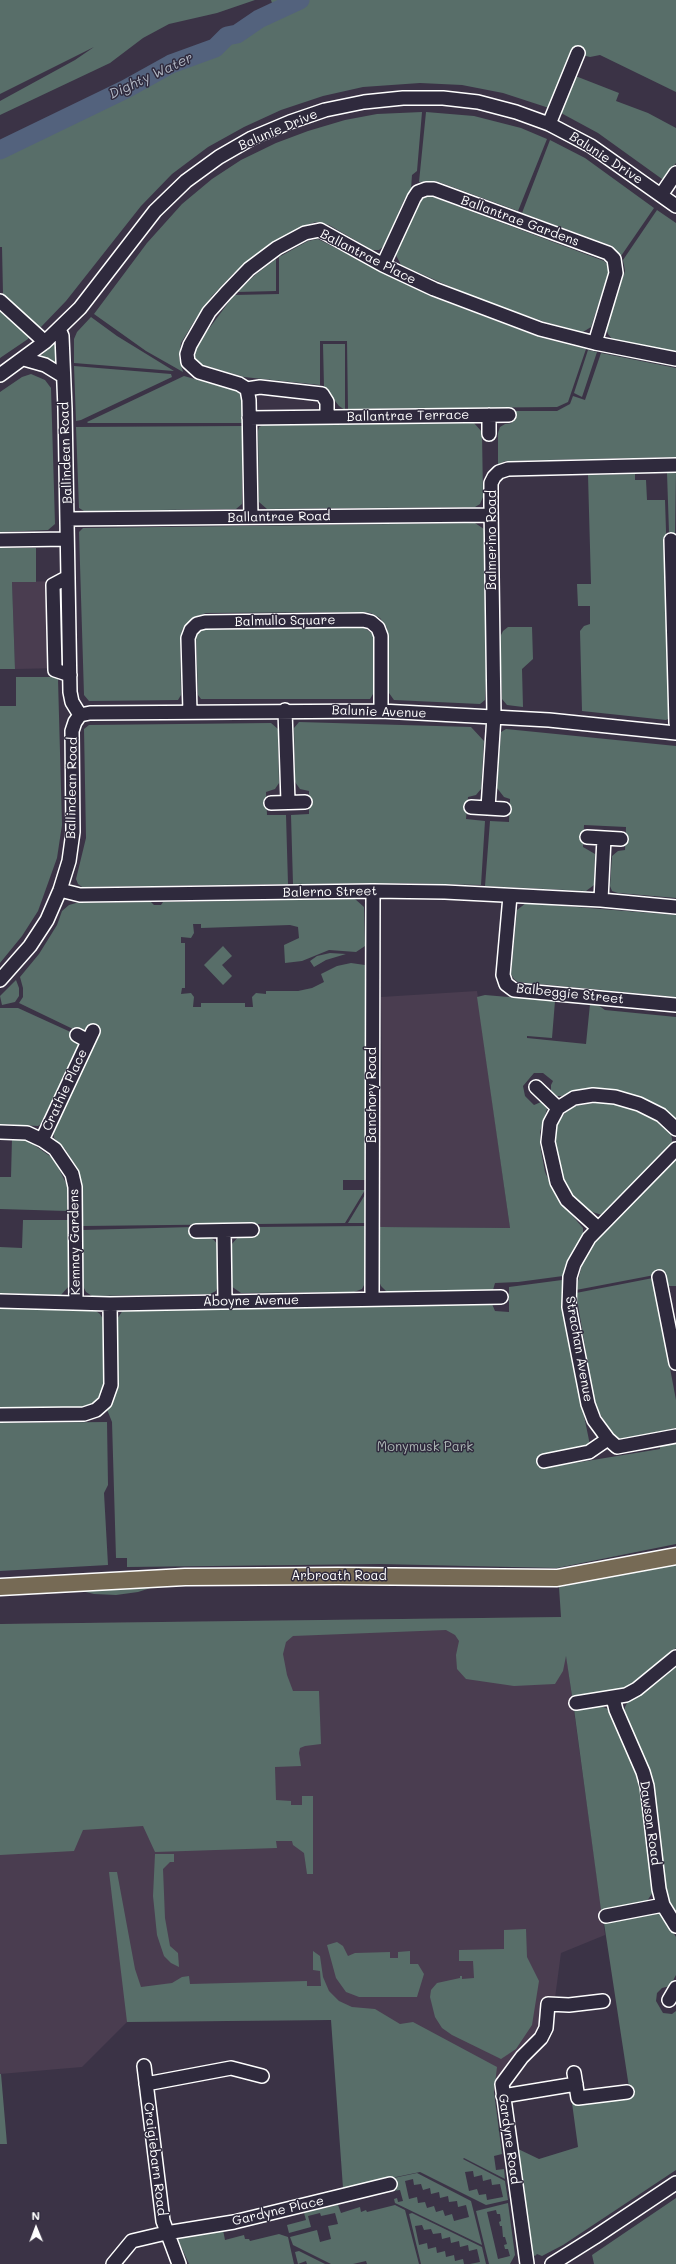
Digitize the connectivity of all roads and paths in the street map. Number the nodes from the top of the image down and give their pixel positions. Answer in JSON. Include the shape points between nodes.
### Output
{"nodes":[{"id":1,"x":578,"y":53,"type":"dead end"},
{"id":2,"x":549,"y":124,"type":"junction"},
{"id":3,"x":676,"y":173,"type":"edge"},
{"id":4,"x":661,"y":194,"type":"junction"},
{"id":5,"x":676,"y":206,"type":"edge"},
{"id":6,"x":383,"y":265,"type":"junction"},
{"id":7,"x":0,"y":301,"type":"edge"},
{"id":8,"x":59,"y":330,"type":"junction"},
{"id":9,"x":45,"y":342,"type":"junction"},
{"id":10,"x":595,"y":343,"type":"junction"},
{"id":11,"x":24,"y":359,"type":"junction"},
{"id":12,"x":676,"y":359,"type":"edge"},
{"id":13,"x":0,"y":375,"type":"edge"},
{"id":14,"x":63,"y":376,"type":"junction"},
{"id":15,"x":247,"y":389,"type":"junction"},
{"id":16,"x":489,"y":415,"type":"junction"},
{"id":17,"x":509,"y":415,"type":"dead end"},
{"id":18,"x":327,"y":417,"type":"junction"},
{"id":19,"x":250,"y":418,"type":"junction"},
{"id":20,"x":489,"y":434,"type":"dead end"},
{"id":21,"x":676,"y":465,"type":"edge"},
{"id":22,"x":491,"y":515,"type":"junction"},
{"id":23,"x":251,"y":517,"type":"junction"},
{"id":24,"x":67,"y":519,"type":"junction"},
{"id":25,"x":67,"y":539,"type":"junction"},
{"id":26,"x":0,"y":540,"type":"edge"},
{"id":27,"x":670,"y":540,"type":"dead end"},
{"id":28,"x":68,"y":577,"type":"junction"},
{"id":29,"x":70,"y":675,"type":"junction"},
{"id":30,"x":286,"y":710,"type":"junction"},
{"id":31,"x":381,"y":711,"type":"junction"},
{"id":32,"x":190,"y":712,"type":"junction"},
{"id":33,"x":80,"y":715,"type":"junction"},
{"id":34,"x":494,"y":716,"type":"junction"},
{"id":35,"x":676,"y":723,"type":"edge"},
{"id":36,"x":676,"y":733,"type":"edge"},
{"id":37,"x":288,"y":802,"type":"junction"},
{"id":38,"x":304,"y":802,"type":"dead end"},
{"id":39,"x":271,"y":803,"type":"dead end"},
{"id":40,"x":471,"y":807,"type":"dead end"},
{"id":41,"x":488,"y":808,"type":"junction"},
{"id":42,"x":504,"y":809,"type":"dead end"},
{"id":43,"x":588,"y":837,"type":"dead end"},
{"id":44,"x":604,"y":838,"type":"junction"},
{"id":45,"x":621,"y":839,"type":"dead end"},
{"id":46,"x":60,"y":890,"type":"junction"},
{"id":47,"x":373,"y":891,"type":"junction"},
{"id":48,"x":510,"y":896,"type":"junction"},
{"id":49,"x":601,"y":900,"type":"junction"},
{"id":50,"x":676,"y":907,"type":"edge"},
{"id":51,"x":0,"y":980,"type":"edge"},
{"id":52,"x":676,"y":1005,"type":"edge"},
{"id":53,"x":86,"y":1036,"type":"dead end"},
{"id":54,"x":536,"y":1087,"type":"dead end"},
{"id":55,"x":558,"y":1108,"type":"junction"},
{"id":56,"x":676,"y":1129,"type":"edge"},
{"id":57,"x":0,"y":1132,"type":"edge"},
{"id":58,"x":42,"y":1140,"type":"junction"},
{"id":59,"x":676,"y":1149,"type":"edge"},
{"id":60,"x":598,"y":1228,"type":"junction"},
{"id":61,"x":224,"y":1230,"type":"junction"},
{"id":62,"x":252,"y":1230,"type":"dead end"},
{"id":63,"x":196,"y":1231,"type":"dead end"},
{"id":64,"x":659,"y":1277,"type":"dead end"},
{"id":65,"x":501,"y":1297,"type":"dead end"},
{"id":66,"x":372,"y":1299,"type":"junction"},
{"id":67,"x":0,"y":1300,"type":"edge"},
{"id":68,"x":225,"y":1302,"type":"junction"},
{"id":69,"x":76,"y":1303,"type":"junction"},
{"id":70,"x":110,"y":1304,"type":"junction"},
{"id":71,"x":676,"y":1363,"type":"edge"},
{"id":72,"x":0,"y":1415,"type":"edge"},
{"id":73,"x":676,"y":1436,"type":"edge"},
{"id":74,"x":608,"y":1439,"type":"junction"},
{"id":75,"x":544,"y":1461,"type":"dead end"},
{"id":76,"x":676,"y":1556,"type":"edge"},
{"id":77,"x":0,"y":1587,"type":"edge"},
{"id":78,"x":676,"y":1657,"type":"edge"},
{"id":79,"x":613,"y":1698,"type":"junction"},
{"id":80,"x":576,"y":1703,"type":"dead end"},
{"id":81,"x":663,"y":1905,"type":"junction"},
{"id":82,"x":606,"y":1916,"type":"dead end"},
{"id":83,"x":676,"y":1926,"type":"edge"},
{"id":84,"x":676,"y":1988,"type":"edge"},
{"id":85,"x":669,"y":2000,"type":"dead end"},
{"id":86,"x":603,"y":2001,"type":"dead end"},
{"id":87,"x":144,"y":2066,"type":"dead end"},
{"id":88,"x":262,"y":2076,"type":"dead end"},
{"id":89,"x":146,"y":2084,"type":"junction"},
{"id":90,"x":626,"y":2092,"type":"dead end"},
{"id":91,"x":503,"y":2096,"type":"junction"},
{"id":92,"x":676,"y":2183,"type":"edge"},
{"id":93,"x":390,"y":2184,"type":"dead end"},
{"id":94,"x":166,"y":2233,"type":"junction"},
{"id":95,"x":113,"y":2264,"type":"edge"},
{"id":96,"x":179,"y":2264,"type":"edge"},
{"id":97,"x":527,"y":2264,"type":"edge"},
{"id":98,"x":552,"y":2264,"type":"edge"}],
"edges":[{"from":1,"to":2,"type":"street"},
{"from":2,"to":4,"type":"street","name":"Balunie Drive","via":[[591,146]]},
{"from":2,"to":8,"type":"street","name":"Balunie Drive","via":[[478,102],[443,98],[403,98],[364,102],[325,110],[290,122],[252,138],[219,157],[186,181],[155,211],[80,308]]},
{"from":3,"to":4,"type":"street"},
{"from":4,"to":5,"type":"street","name":"Balunie Drive"},
{"from":6,"to":10,"type":"street","name":"Ballantrae Place","via":[[434,290],[486,310],[540,329]]},
{"from":6,"to":10,"type":"street","name":"Ballantrae Gardens","via":[[414,198],[418,192],[426,189],[434,189],[608,253],[614,259],[616,273]]},
{"from":6,"to":15,"type":"street","name":"Ballantrae Place","via":[[320,230],[305,233],[277,248],[249,269],[210,312],[187,354],[188,362],[199,372],[239,384]]},
{"from":7,"to":9,"type":"street"},
{"from":8,"to":9,"type":"street","name":"Balunie Drive"},
{"from":8,"to":14,"type":"street","name":"Ballindean Road","via":[[62,336]]},
{"from":9,"to":11,"type":"street","name":"Balunie Drive"},
{"from":10,"to":12,"type":"street","name":"Ballantrae Place"},
{"from":11,"to":13,"type":"street","name":"Balunie Drive"},
{"from":11,"to":14,"type":"street","via":[[45,365]]},
{"from":14,"to":24,"type":"street","name":"Ballindean Road"},
{"from":15,"to":18,"type":"street","via":[[260,387],[322,394],[327,402]]},
{"from":15,"to":19,"type":"street"},
{"from":16,"to":17,"type":"street","name":"Ballantrae Terrace"},
{"from":16,"to":18,"type":"street","name":"Ballantrae Terrace"},
{"from":16,"to":20,"type":"street"},
{"from":18,"to":19,"type":"street","name":"Ballantrae Terrace"},
{"from":19,"to":23,"type":"street"},
{"from":21,"to":22,"type":"street","name":"Balmerino Road","via":[[508,469],[500,472],[491,483]]},
{"from":22,"to":23,"type":"street","name":"Ballantrae Road"},
{"from":22,"to":34,"type":"street","name":"Balmerino Road"},
{"from":23,"to":24,"type":"street","name":"Ballantrae Road"},
{"from":24,"to":25,"type":"street","name":"Ballindean Road"},
{"from":25,"to":26,"type":"street"},
{"from":25,"to":28,"type":"street","name":"Ballindean Road"},
{"from":27,"to":35,"type":"street"},
{"from":28,"to":29,"type":"street","name":"Ballindean Road"},
{"from":28,"to":29,"type":"street","via":[[53,585],[55,670]]},
{"from":29,"to":33,"type":"street","name":"Ballindean Road","via":[[72,702]]},
{"from":30,"to":31,"type":"street","name":"Balunie Avenue"},
{"from":30,"to":32,"type":"street","name":"Balunie Avenue"},
{"from":30,"to":37,"type":"street"},
{"from":31,"to":32,"type":"street","name":"Balmullo Square","via":[[381,636],[378,628],[363,620],[197,624],[188,638]]},
{"from":31,"to":34,"type":"street","name":"Balunie Avenue"},
{"from":32,"to":33,"type":"street","name":"Balunie Avenue"},
{"from":33,"to":46,"type":"street","name":"Ballindean Road","via":[[72,730],[73,832],[69,861]]},
{"from":34,"to":36,"type":"street","name":"Balunie Avenue","via":[[580,722]]},
{"from":34,"to":41,"type":"street","name":"Balmerino Road"},
{"from":37,"to":38,"type":"street"},
{"from":37,"to":39,"type":"street"},
{"from":40,"to":41,"type":"street"},
{"from":41,"to":42,"type":"street"},
{"from":43,"to":44,"type":"street"},
{"from":44,"to":45,"type":"street"},
{"from":44,"to":49,"type":"street"},
{"from":46,"to":47,"type":"street","name":"Balerno Street","via":[[80,895]]},
{"from":46,"to":51,"type":"street","name":"Ballindean Road","via":[[47,920],[30,946]]},
{"from":47,"to":48,"type":"street","name":"Balerno Street"},
{"from":47,"to":66,"type":"street","name":"Banchory Road"},
{"from":48,"to":49,"type":"street","name":"Balerno Street"},
{"from":48,"to":52,"type":"street","name":"Balbeggie Street","via":[[503,975],[506,984],[514,990]]},
{"from":49,"to":50,"type":"street","name":"Balerno Street"},
{"from":53,"to":58,"type":"street","name":"Crathie Place"},
{"from":54,"to":55,"type":"street"},
{"from":55,"to":56,"type":"street","via":[[574,1098],[593,1095],[615,1097],[640,1104],[661,1115]]},
{"from":55,"to":60,"type":"street","via":[[550,1123],[548,1142],[557,1182],[567,1200]]},
{"from":57,"to":58,"type":"street","name":"Kemnay Gardens","via":[[27,1133]]},
{"from":58,"to":69,"type":"street","name":"Kemnay Gardens","via":[[55,1149],[65,1163],[72,1174],[75,1187]]},
{"from":59,"to":60,"type":"street","name":"Strachan Avenue"},
{"from":60,"to":74,"type":"street","name":"Strachan Avenue","via":[[574,1264],[570,1277],[570,1307],[588,1404],[594,1420]]},
{"from":61,"to":62,"type":"street"},
{"from":61,"to":63,"type":"street"},
{"from":61,"to":68,"type":"street"},
{"from":64,"to":71,"type":"street"},
{"from":65,"to":66,"type":"street","name":"Aboyne Avenue"},
{"from":66,"to":68,"type":"street","name":"Aboyne Avenue"},
{"from":67,"to":69,"type":"street","name":"Aboyne Avenue"},
{"from":68,"to":70,"type":"street","name":"Aboyne Avenue"},
{"from":69,"to":70,"type":"street","name":"Aboyne Avenue"},
{"from":70,"to":72,"type":"street","via":[[111,1385],[105,1402],[96,1410],[84,1414]]},
{"from":73,"to":74,"type":"street","via":[[617,1447]]},
{"from":74,"to":75,"type":"street","via":[[589,1452]]},
{"from":76,"to":77,"type":"main road","name":"Arbroath Road","via":[[557,1578],[185,1577]]},
{"from":78,"to":79,"type":"street","via":[[637,1689]]},
{"from":79,"to":80,"type":"street"},
{"from":79,"to":81,"type":"street","name":"Dawson Road","via":[[647,1786]]},
{"from":81,"to":82,"type":"street"},
{"from":81,"to":83,"type":"street","name":"Dawson Road"},
{"from":84,"to":85,"type":"street"},
{"from":86,"to":91,"type":"street","name":"Gardyne Road","via":[[548,2004],[546,2028],[541,2038],[502,2084]]},
{"from":87,"to":89,"type":"street","name":"Craigiebarn Road"},
{"from":88,"to":89,"type":"street","name":"Craigiebarn Road","via":[[231,2068]]},
{"from":89,"to":94,"type":"street","name":"Craigiebarn Road","via":[[162,2221]]},
{"from":90,"to":91,"type":"street","via":[[578,2098],[575,2079]]},
{"from":91,"to":97,"type":"street","name":"Gardyne Road"},
{"from":92,"to":98,"type":"street"},
{"from":93,"to":94,"type":"street","name":"Gardyne Place","via":[[234,2222]]},
{"from":94,"to":95,"type":"street","name":"Craigiebarn Road","via":[[132,2241]]},
{"from":94,"to":96,"type":"street","name":"Craigiebarn Road"}]}
